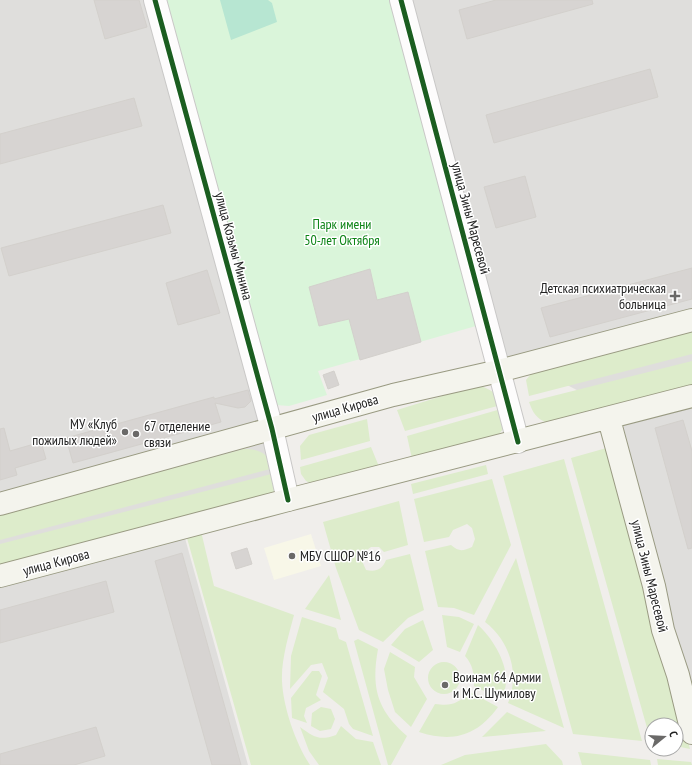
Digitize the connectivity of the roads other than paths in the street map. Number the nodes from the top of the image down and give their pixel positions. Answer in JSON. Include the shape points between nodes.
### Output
{"nodes":[{"id":1,"x":155,"y":0,"type":"edge"},
{"id":2,"x":401,"y":0,"type":"edge"},
{"id":3,"x":692,"y":320,"type":"edge"},
{"id":4,"x":499,"y":371,"type":"junction"},
{"id":5,"x":692,"y":396,"type":"edge"},
{"id":6,"x":609,"y":419,"type":"junction"},
{"id":7,"x":272,"y":429,"type":"junction"},
{"id":8,"x":518,"y":442,"type":"junction"},
{"id":9,"x":288,"y":500,"type":"junction"},
{"id":10,"x":0,"y":504,"type":"edge"},
{"id":11,"x":0,"y":576,"type":"edge"},
{"id":12,"x":692,"y":733,"type":"edge"}],
"edges":[{"from":1,"to":7,"type":"street","name":"улица Козьмы Минина"},
{"from":2,"to":4,"type":"street","name":"улица Зины Маресевой"},
{"from":3,"to":4,"type":"main road","name":"улица Кирова"},
{"from":4,"to":7,"type":"main road","name":"улица Кирова","via":[[393,395]]},
{"from":4,"to":8,"type":"street","name":"улица Зины Маресевой"},
{"from":5,"to":6,"type":"main road","name":"улица Кирова"},
{"from":6,"to":8,"type":"main road","name":"улица Кирова"},
{"from":6,"to":12,"type":"main road","name":"улица Зины Маресевой"},
{"from":7,"to":9,"type":"street","name":"улица Козьмы Минина"},
{"from":7,"to":10,"type":"main road","name":"улица Кирова"},
{"from":8,"to":9,"type":"main road","name":"улица Кирова"},
{"from":9,"to":11,"type":"main road","name":"улица Кирова"}]}
